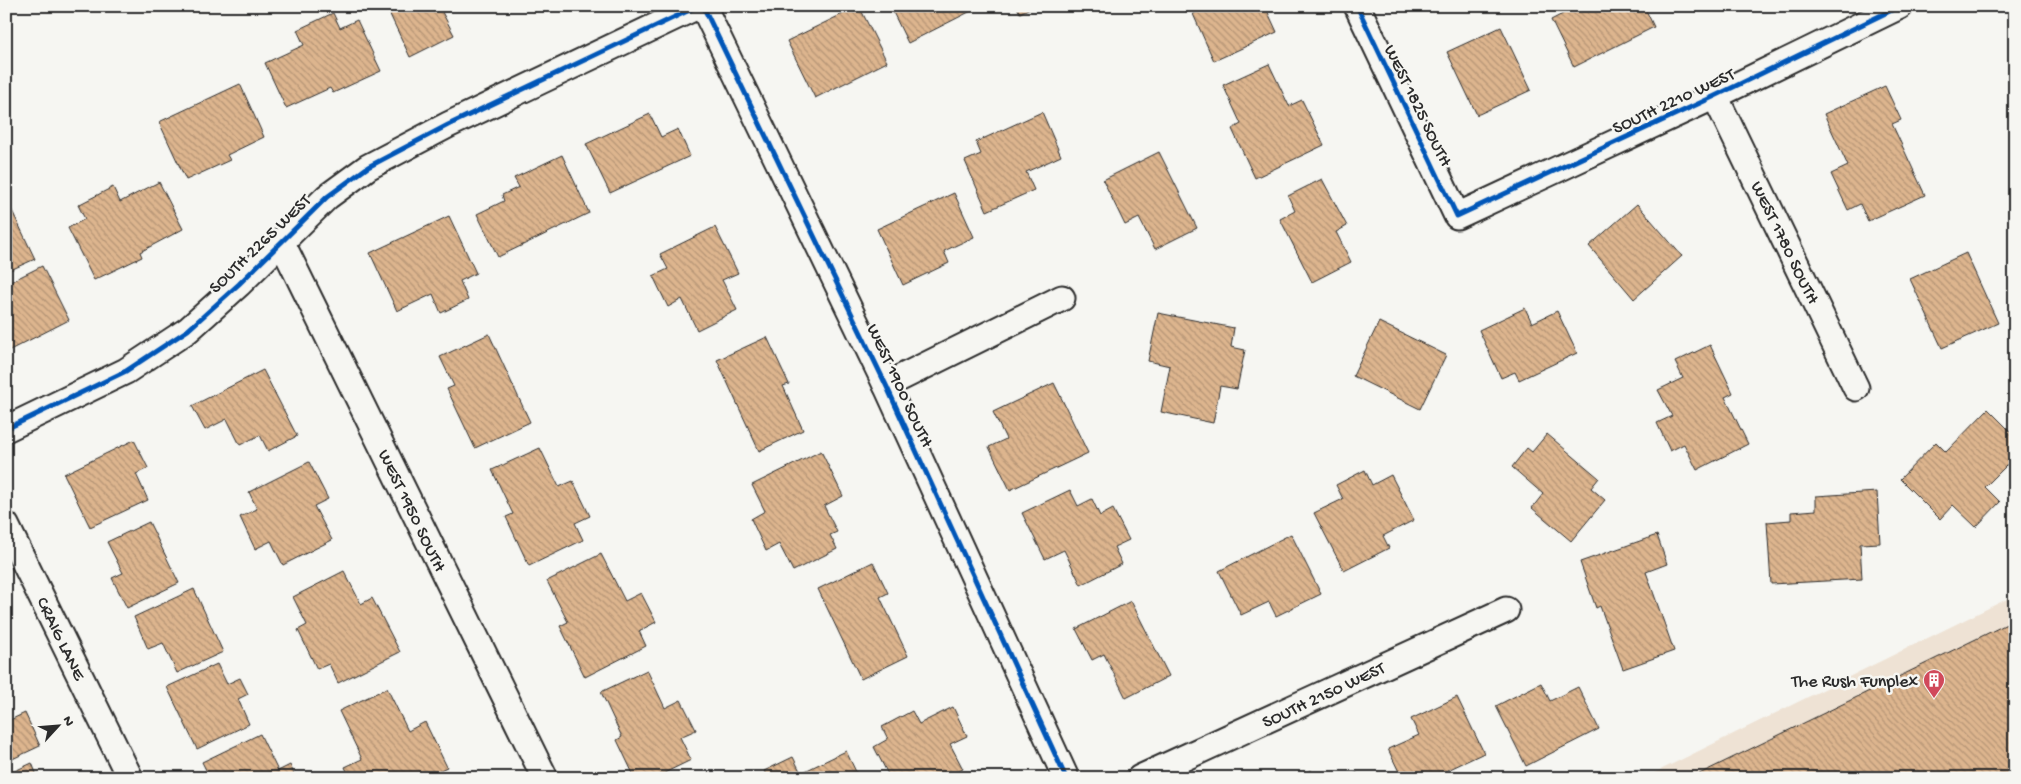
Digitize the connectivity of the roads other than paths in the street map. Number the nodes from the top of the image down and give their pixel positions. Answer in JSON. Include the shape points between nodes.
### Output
{"nodes":[{"id":1,"x":698,"y":6,"type":"edge"},
{"id":2,"x":703,"y":6,"type":"edge"},
{"id":3,"x":1357,"y":6,"type":"edge"},
{"id":4,"x":1900,"y":6,"type":"edge"},
{"id":5,"x":1715,"y":96,"type":"junction"},
{"id":6,"x":1457,"y":216,"type":"joint"},
{"id":7,"x":281,"y":241,"type":"junction"},
{"id":8,"x":1062,"y":298,"type":"dead end"},
{"id":9,"x":886,"y":385,"type":"junction"},
{"id":10,"x":1856,"y":388,"type":"dead end"},
{"id":11,"x":6,"y":429,"type":"edge"},
{"id":12,"x":6,"y":525,"type":"edge"},
{"id":13,"x":1506,"y":610,"type":"dead end"},
{"id":14,"x":130,"y":778,"type":"edge"},
{"id":15,"x":545,"y":778,"type":"edge"},
{"id":16,"x":1066,"y":778,"type":"edge"},
{"id":17,"x":1140,"y":778,"type":"edge"}],
"edges":[{"from":1,"to":7,"type":"street","name":"SOUTH 2265 WEST","via":[[448,125],[368,167],[327,197]]},
{"from":2,"to":9,"type":"street","name":"WEST 1900 SOUTH"},
{"from":3,"to":6,"type":"street","name":"WEST 1825 SOUTH"},
{"from":4,"to":5,"type":"street","name":"SOUTH 2210 WEST"},
{"from":5,"to":6,"type":"street","name":"SOUTH 2210 WEST"},
{"from":5,"to":10,"type":"street","name":"WEST 1780 SOUTH"},
{"from":7,"to":11,"type":"street","name":"SOUTH 2265 WEST","via":[[239,284],[180,335],[126,371]]},
{"from":7,"to":15,"type":"street","name":"WEST 1950 SOUTH"},
{"from":8,"to":9,"type":"street"},
{"from":9,"to":16,"type":"street","name":"WEST 1900 SOUTH"},
{"from":12,"to":14,"type":"street","name":"CRAIG LANE"},
{"from":13,"to":17,"type":"street","name":"SOUTH 2150 WEST"}]}
